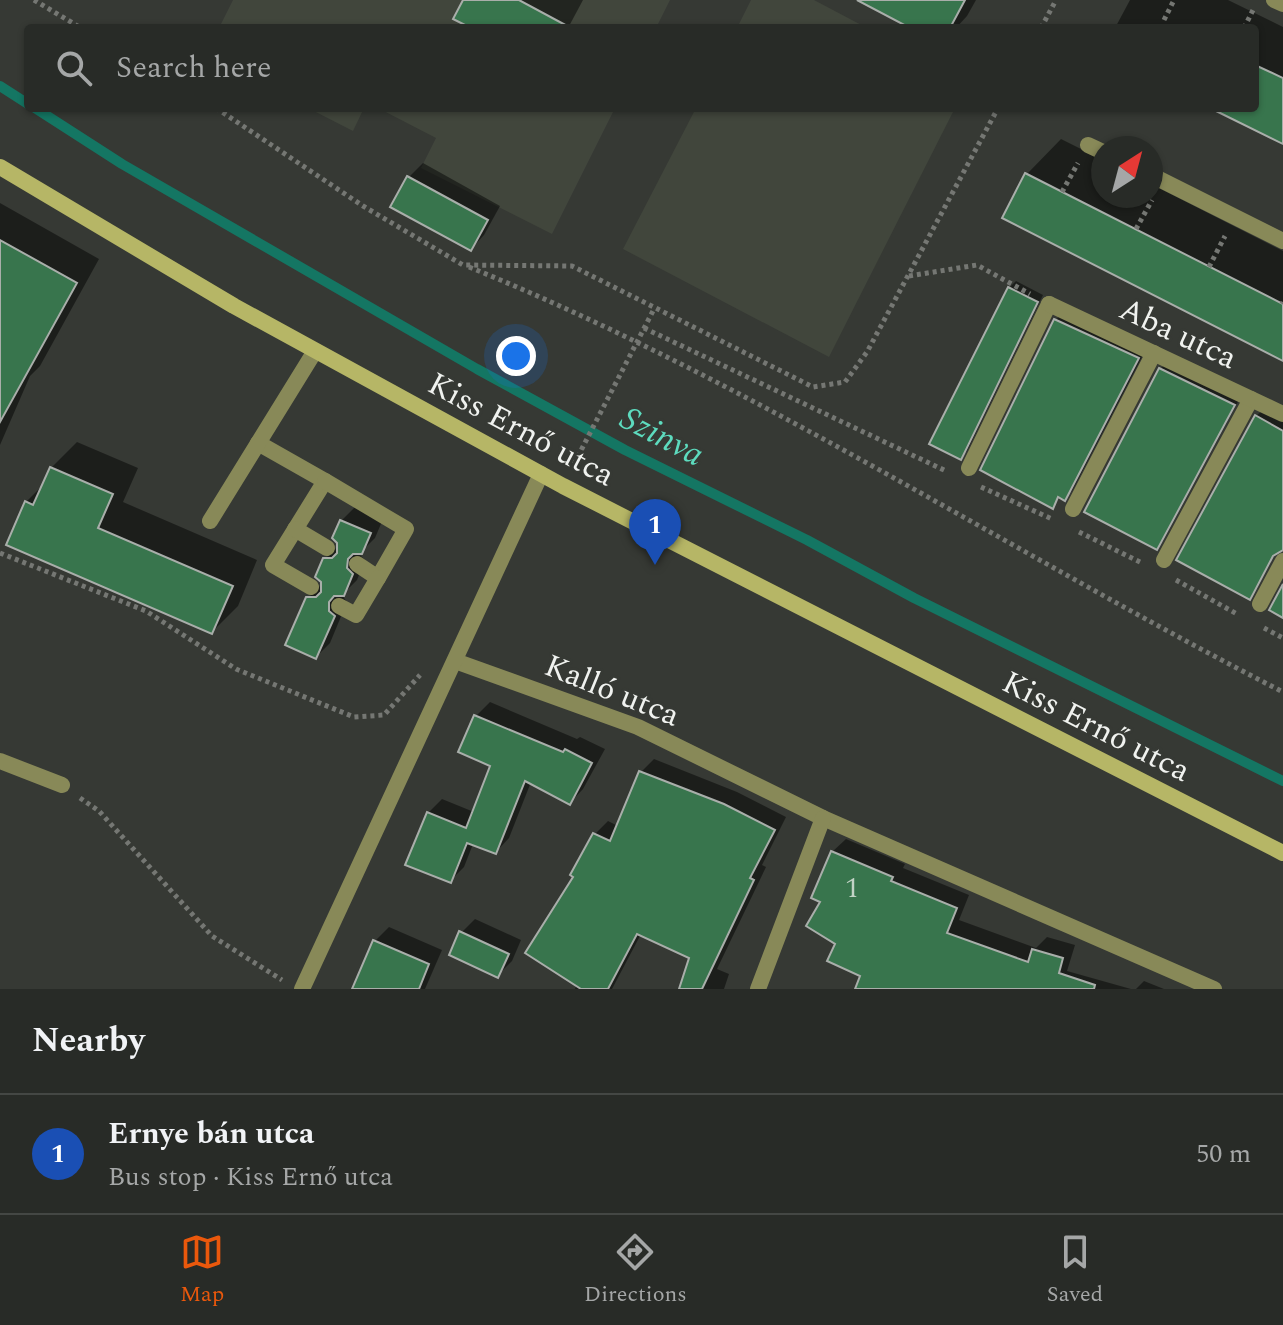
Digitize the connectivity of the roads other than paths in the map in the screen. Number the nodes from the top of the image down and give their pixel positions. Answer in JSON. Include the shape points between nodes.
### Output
{"nodes":[{"id":1,"x":1274,"y":0,"type":"edge"},
{"id":2,"x":1283,"y":4,"type":"edge"},
{"id":3,"x":0,"y":167,"type":"edge"},
{"id":4,"x":1163,"y":181,"type":"edge"},
{"id":5,"x":1283,"y":241,"type":"edge"},
{"id":6,"x":315,"y":351,"type":"junction"},
{"id":7,"x":1154,"y":353,"type":"junction"},
{"id":8,"x":1251,"y":399,"type":"junction"},
{"id":9,"x":1283,"y":414,"type":"edge"},
{"id":10,"x":258,"y":443,"type":"junction"},
{"id":11,"x":969,"y":468,"type":"dead end"},
{"id":12,"x":541,"y":474,"type":"junction"},
{"id":13,"x":325,"y":481,"type":"junction"},
{"id":14,"x":1073,"y":509,"type":"dead end"},
{"id":15,"x":210,"y":521,"type":"dead end"},
{"id":16,"x":295,"y":529,"type":"junction"},
{"id":17,"x":327,"y":548,"type":"dead end"},
{"id":18,"x":1164,"y":560,"type":"dead end"},
{"id":19,"x":1283,"y":561,"type":"edge"},
{"id":20,"x":357,"y":564,"type":"dead end"},
{"id":21,"x":378,"y":578,"type":"junction"},
{"id":22,"x":311,"y":587,"type":"dead end"},
{"id":23,"x":1260,"y":604,"type":"dead end"},
{"id":24,"x":339,"y":606,"type":"dead end"},
{"id":25,"x":455,"y":661,"type":"junction"},
{"id":26,"x":0,"y":761,"type":"edge"},
{"id":27,"x":62,"y":785,"type":"road end"},
{"id":28,"x":823,"y":818,"type":"junction"},
{"id":29,"x":1283,"y":853,"type":"edge"},
{"id":30,"x":302,"y":989,"type":"edge"},
{"id":31,"x":758,"y":989,"type":"edge"},
{"id":32,"x":1214,"y":989,"type":"edge"}],
"edges":[{"from":1,"to":2,"type":"street"},
{"from":3,"to":6,"type":"street","name":"Kiss Ernő utca"},
{"from":4,"to":5,"type":"street"},
{"from":6,"to":10,"type":"street"},
{"from":6,"to":12,"type":"street","name":"Kiss Ernő utca"},
{"from":7,"to":8,"type":"street","name":"Aba utca"},
{"from":7,"to":11,"type":"street","name":"Aba utca","via":[[1049,304]]},
{"from":7,"to":14,"type":"street"},
{"from":8,"to":9,"type":"street","name":"Aba utca"},
{"from":8,"to":18,"type":"street"},
{"from":10,"to":13,"type":"street"},
{"from":10,"to":15,"type":"street"},
{"from":12,"to":25,"type":"street"},
{"from":12,"to":29,"type":"street","name":"Kiss Ernő utca"},
{"from":13,"to":16,"type":"street"},
{"from":13,"to":21,"type":"street","via":[[406,529]]},
{"from":16,"to":17,"type":"street"},
{"from":16,"to":22,"type":"street","via":[[273,565]]},
{"from":19,"to":23,"type":"street"},
{"from":20,"to":21,"type":"street"},
{"from":21,"to":24,"type":"street","via":[[356,615]]},
{"from":25,"to":28,"type":"street","name":"Kalló utca","via":[[638,727]]},
{"from":25,"to":30,"type":"street"},
{"from":26,"to":27,"type":"street"},
{"from":28,"to":31,"type":"street"},
{"from":28,"to":32,"type":"street","name":"Kalló utca"}]}
